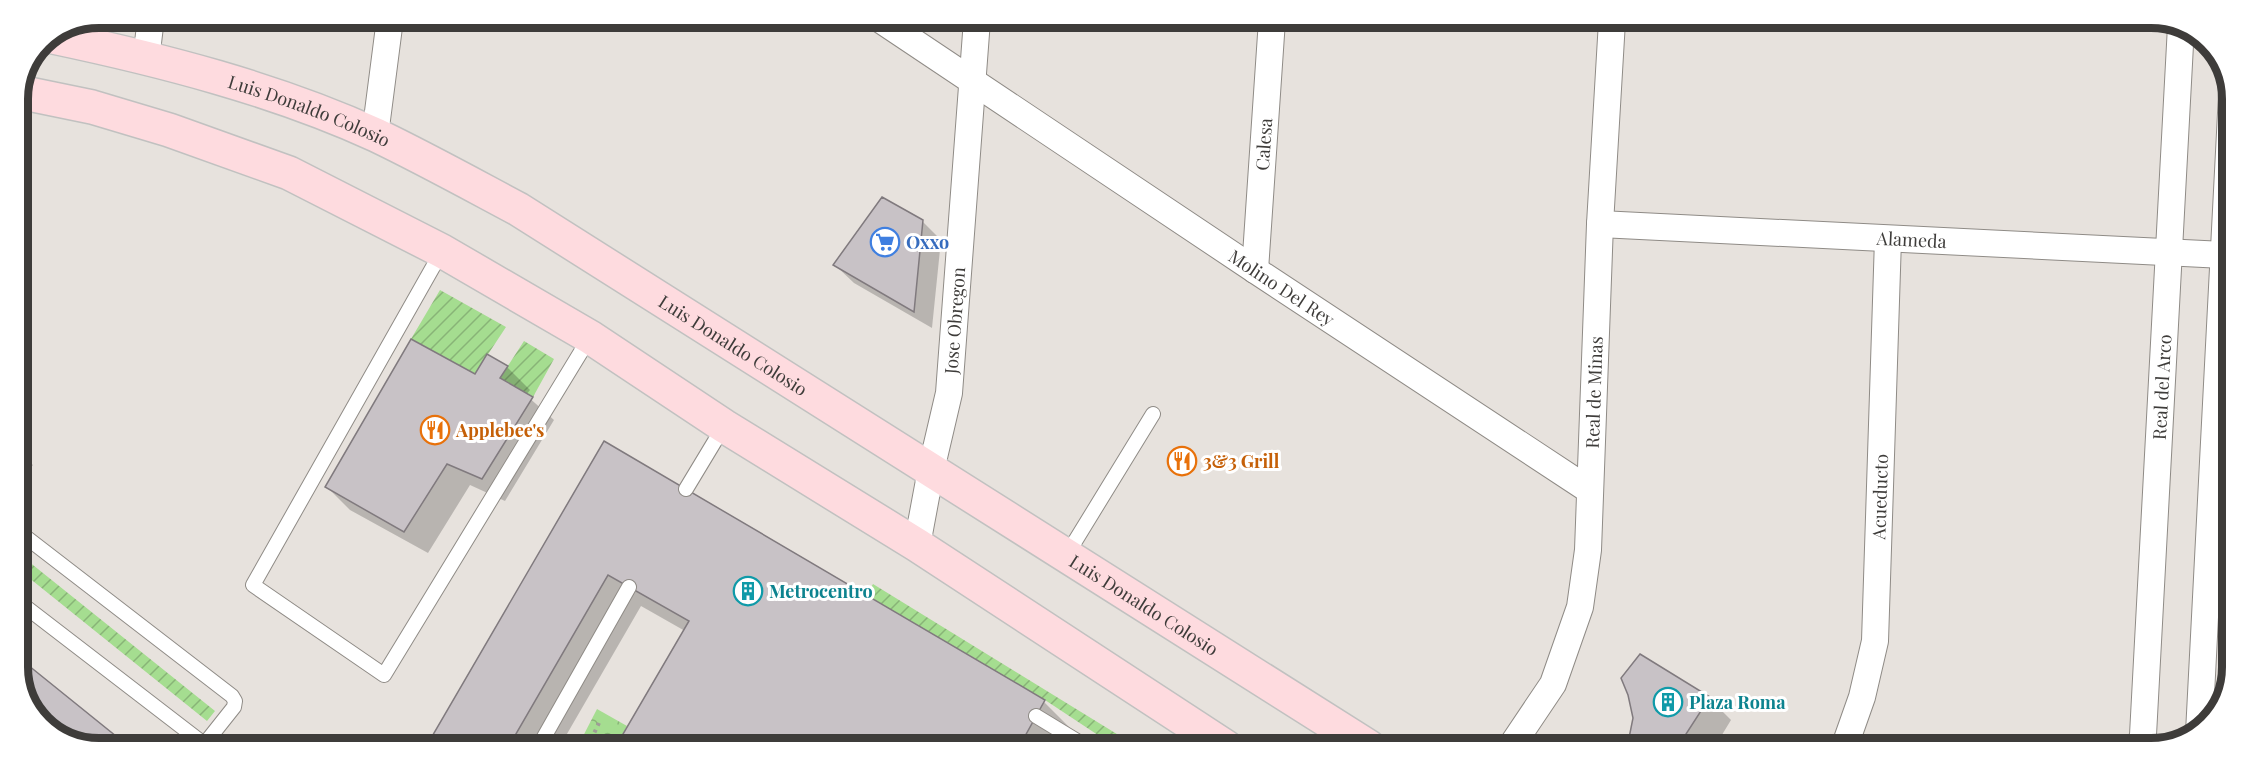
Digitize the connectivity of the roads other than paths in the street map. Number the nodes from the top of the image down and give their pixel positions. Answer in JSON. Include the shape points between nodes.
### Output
{"nodes":[{"id":1,"x":150,"y":29,"type":"edge"},
{"id":2,"x":389,"y":29,"type":"edge"},
{"id":3,"x":894,"y":29,"type":"edge"},
{"id":4,"x":977,"y":29,"type":"edge"},
{"id":5,"x":1271,"y":29,"type":"edge"},
{"id":6,"x":1612,"y":29,"type":"edge"},
{"id":7,"x":2180,"y":35,"type":"edge"},
{"id":8,"x":62,"y":39,"type":"edge"},
{"id":9,"x":146,"y":58,"type":"junction"},
{"id":10,"x":974,"y":83,"type":"junction"},
{"id":11,"x":29,"y":94,"type":"edge"},
{"id":12,"x":375,"y":135,"type":"junction"},
{"id":13,"x":1600,"y":224,"type":"junction"},
{"id":14,"x":1888,"y":239,"type":"junction"},
{"id":15,"x":442,"y":251,"type":"junction"},
{"id":16,"x":2169,"y":252,"type":"junction"},
{"id":17,"x":2221,"y":255,"type":"edge"},
{"id":18,"x":1255,"y":270,"type":"junction"},
{"id":19,"x":2221,"y":305,"type":"edge"},
{"id":20,"x":590,"y":337,"type":"junction"},
{"id":21,"x":1153,"y":414,"type":"dead end"},
{"id":22,"x":724,"y":426,"type":"junction"},
{"id":23,"x":931,"y":470,"type":"junction"},
{"id":24,"x":686,"y":489,"type":"dead end"},
{"id":25,"x":1589,"y":490,"type":"junction"},
{"id":26,"x":29,"y":539,"type":"edge"},
{"id":27,"x":917,"y":545,"type":"junction"},
{"id":28,"x":1066,"y":556,"type":"junction"},
{"id":29,"x":629,"y":587,"type":"dead end"},
{"id":30,"x":29,"y":609,"type":"edge"},
{"id":31,"x":1036,"y":716,"type":"dead end"},
{"id":32,"x":2200,"y":718,"type":"edge"},
{"id":33,"x":196,"y":738,"type":"edge"},
{"id":34,"x":209,"y":738,"type":"edge"},
{"id":35,"x":544,"y":738,"type":"edge"},
{"id":36,"x":1072,"y":738,"type":"edge"},
{"id":37,"x":1212,"y":738,"type":"edge"},
{"id":38,"x":1355,"y":738,"type":"edge"},
{"id":39,"x":1517,"y":738,"type":"edge"},
{"id":40,"x":1848,"y":738,"type":"edge"},
{"id":41,"x":2142,"y":738,"type":"edge"}],
"edges":[{"from":1,"to":9,"type":"street"},
{"from":2,"to":12,"type":"street"},
{"from":3,"to":10,"type":"street","name":"Molino Del Rey"},
{"from":4,"to":10,"type":"street","name":"Jose Obregon"},
{"from":5,"to":18,"type":"street","name":"Calesa"},
{"from":6,"to":13,"type":"street","name":"Real de Minas"},
{"from":7,"to":16,"type":"street","name":"Real del Arco"},
{"from":8,"to":9,"type":"main road","name":"Luis Donaldo Colosio"},
{"from":9,"to":12,"type":"main road","name":"Luis Donaldo Colosio","via":[[269,93]]},
{"from":10,"to":18,"type":"street","name":"Molino Del Rey"},
{"from":10,"to":23,"type":"street","name":"Jose Obregon","via":[[949,393]]},
{"from":11,"to":15,"type":"main road","via":[[92,107],[169,130],[289,173]]},
{"from":12,"to":23,"type":"main road","name":"Luis Donaldo Colosio","via":[[518,209]]},
{"from":13,"to":14,"type":"street","name":"Alameda"},
{"from":13,"to":25,"type":"street","name":"Real de Minas"},
{"from":14,"to":16,"type":"street","name":"Alameda"},
{"from":14,"to":40,"type":"street","name":"Acueducto","via":[[1875,641]]},
{"from":15,"to":20,"type":"main road"},
{"from":15,"to":20,"type":"lane","via":[[253,585],[384,675]]},
{"from":16,"to":17,"type":"street","name":"Alameda"},
{"from":16,"to":41,"type":"street","name":"Real del Arco"},
{"from":18,"to":25,"type":"street","name":"Molino Del Rey"},
{"from":19,"to":32,"type":"street"},
{"from":20,"to":22,"type":"main road"},
{"from":21,"to":28,"type":"lane"},
{"from":22,"to":24,"type":"lane"},
{"from":22,"to":27,"type":"main road"},
{"from":23,"to":27,"type":"street","name":"Jose Obregon"},
{"from":23,"to":28,"type":"main road","name":"Luis Donaldo Colosio"},
{"from":25,"to":39,"type":"street","name":"Real de Minas","via":[[1588,550],[1580,607],[1553,684]]},
{"from":26,"to":34,"type":"lane","via":[[232,696],[234,707]]},
{"from":27,"to":37,"type":"main road"},
{"from":28,"to":38,"type":"main road","name":"Luis Donaldo Colosio"},
{"from":29,"to":35,"type":"lane"},
{"from":30,"to":33,"type":"lane"},
{"from":31,"to":36,"type":"lane"}]}
